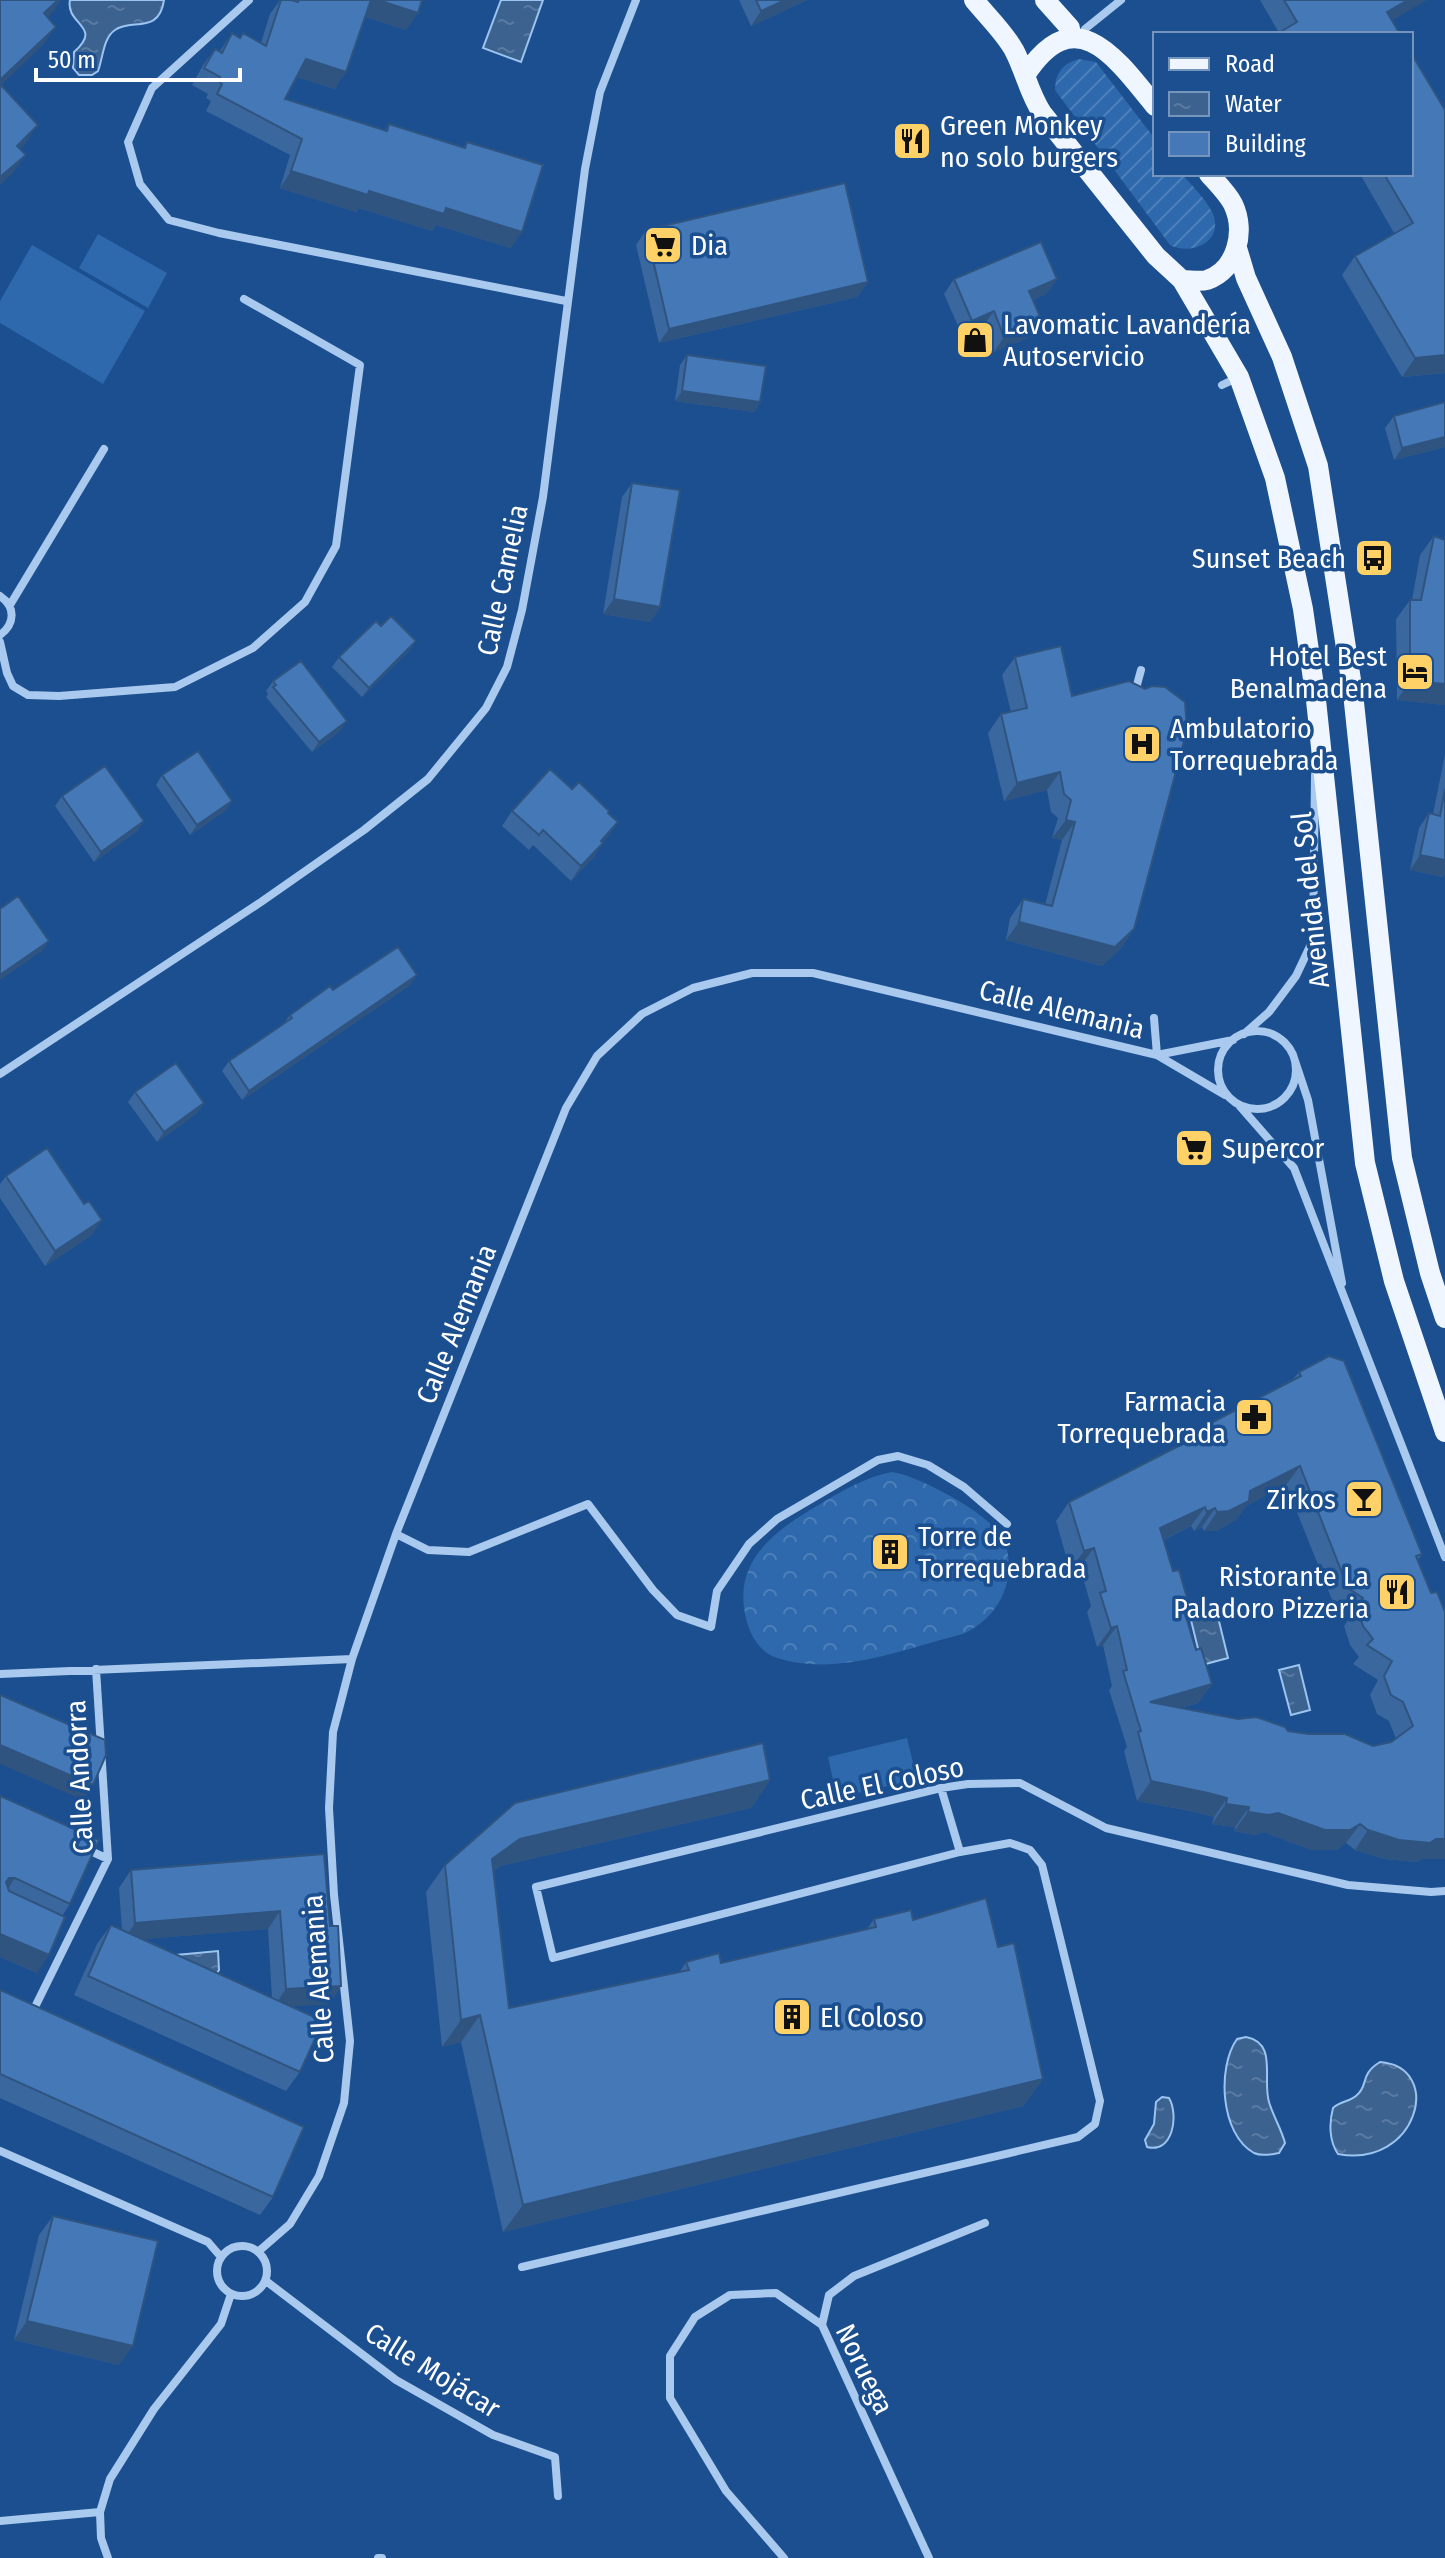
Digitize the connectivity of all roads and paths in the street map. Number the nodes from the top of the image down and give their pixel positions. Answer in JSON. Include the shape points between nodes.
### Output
{"nodes":[{"id":1,"x":249,"y":0,"type":"edge"},
{"id":2,"x":636,"y":0,"type":"edge"},
{"id":3,"x":974,"y":0,"type":"edge"},
{"id":4,"x":1045,"y":0,"type":"edge"},
{"id":5,"x":1121,"y":0,"type":"edge"},
{"id":6,"x":1078,"y":29,"type":"junction"},
{"id":7,"x":1026,"y":74,"type":"junction"},
{"id":8,"x":1153,"y":104,"type":"edge"},
{"id":9,"x":1211,"y":176,"type":"edge"},
{"id":10,"x":1237,"y":248,"type":"junction"},
{"id":11,"x":1182,"y":280,"type":"junction"},
{"id":12,"x":244,"y":299,"type":"dead end"},
{"id":13,"x":566,"y":301,"type":"junction"},
{"id":14,"x":104,"y":449,"type":"dead end"},
{"id":15,"x":0,"y":596,"type":"edge"},
{"id":16,"x":10,"y":605,"type":"junction"},
{"id":17,"x":0,"y":635,"type":"edge"},
{"id":18,"x":0,"y":642,"type":"edge"},
{"id":19,"x":1141,"y":670,"type":"dead end"},
{"id":20,"x":1316,"y":700,"type":"junction"},
{"id":21,"x":1133,"y":701,"type":"edge"},
{"id":22,"x":1154,"y":1018,"type":"dead end"},
{"id":23,"x":1244,"y":1034,"type":"junction"},
{"id":24,"x":1233,"y":1040,"type":"junction"},
{"id":25,"x":1157,"y":1055,"type":"junction"},
{"id":26,"x":1295,"y":1061,"type":"junction"},
{"id":27,"x":0,"y":1074,"type":"edge"},
{"id":28,"x":1228,"y":1096,"type":"junction"},
{"id":29,"x":1238,"y":1104,"type":"junction"},
{"id":30,"x":1345,"y":1304,"type":"junction"},
{"id":31,"x":1445,"y":1318,"type":"edge"},
{"id":32,"x":1445,"y":1432,"type":"edge"},
{"id":33,"x":1007,"y":1524,"type":"dead end"},
{"id":34,"x":396,"y":1534,"type":"junction"},
{"id":35,"x":1445,"y":1557,"type":"edge"},
{"id":36,"x":352,"y":1659,"type":"junction"},
{"id":37,"x":96,"y":1669,"type":"junction"},
{"id":38,"x":0,"y":1674,"type":"edge"},
{"id":39,"x":941,"y":1788,"type":"junction"},
{"id":40,"x":81,"y":1846,"type":"edge"},
{"id":41,"x":960,"y":1852,"type":"junction"},
{"id":42,"x":108,"y":1859,"type":"junction"},
{"id":43,"x":1445,"y":1891,"type":"edge"},
{"id":44,"x":57,"y":1928,"type":"edge"},
{"id":45,"x":71,"y":1935,"type":"junction"},
{"id":46,"x":23,"y":2004,"type":"edge"},
{"id":47,"x":34,"y":2009,"type":"junction"},
{"id":48,"x":48,"y":2015,"type":"edge"},
{"id":49,"x":0,"y":2151,"type":"edge"},
{"id":50,"x":985,"y":2223,"type":"dead end"},
{"id":51,"x":259,"y":2251,"type":"junction"},
{"id":52,"x":221,"y":2257,"type":"junction"},
{"id":53,"x":522,"y":2267,"type":"dead end"},
{"id":54,"x":266,"y":2281,"type":"junction"},
{"id":55,"x":231,"y":2294,"type":"junction"},
{"id":56,"x":822,"y":2325,"type":"junction"},
{"id":57,"x":558,"y":2496,"type":"dead end"},
{"id":58,"x":100,"y":2512,"type":"junction"},
{"id":59,"x":0,"y":2521,"type":"edge"},
{"id":60,"x":108,"y":2558,"type":"edge"},
{"id":61,"x":784,"y":2558,"type":"edge"},
{"id":62,"x":929,"y":2558,"type":"edge"}],
"edges":[{"from":1,"to":13,"type":"street","via":[[152,88],[128,142],[140,184],[169,220]]},
{"from":2,"to":13,"type":"street","name":"Calle Camelia","via":[[600,92]]},
{"from":3,"to":7,"type":"main road","via":[[1012,45]]},
{"from":4,"to":6,"type":"main road"},
{"from":5,"to":6,"type":"street"},
{"from":6,"to":7,"type":"main road","via":[[1046,44]]},
{"from":6,"to":8,"type":"main road","via":[[1102,40]]},
{"from":7,"to":11,"type":"main road","name":"Avenida del Sol","via":[[1030,95],[1042,113],[1156,256]]},
{"from":9,"to":10,"type":"main road","via":[[1233,204],[1239,225]]},
{"from":10,"to":11,"type":"main road","via":[[1220,274],[1205,281]]},
{"from":10,"to":31,"type":"main road","via":[[1282,357],[1318,466],[1353,693],[1402,1158]]},
{"from":11,"to":20,"type":"main road","name":"Avenida del Sol","via":[[1275,478]]},
{"from":12,"to":18,"type":"street","via":[[360,365],[336,546],[305,602],[253,648],[175,687],[28,695],[13,686]]},
{"from":13,"to":27,"type":"street","name":"Calle Camelia","via":[[543,497],[522,610],[507,667],[486,708],[428,779],[364,830]]},
{"from":14,"to":16,"type":"street"},
{"from":15,"to":16,"type":"street"},
{"from":16,"to":17,"type":"street","via":[[10,626]]},
{"from":19,"to":21,"type":"street"},
{"from":20,"to":23,"type":"street","via":[[1313,940],[1296,976]]},
{"from":20,"to":32,"type":"main road","name":"Avenida del Sol","via":[[1365,1163],[1394,1281]]},
{"from":22,"to":25,"type":"street"},
{"from":23,"to":24,"type":"street"},
{"from":23,"to":26,"type":"street","via":[[1269,1033],[1290,1049]]},
{"from":24,"to":25,"type":"street","name":"Calle Alemania"},
{"from":24,"to":28,"type":"street","via":[[1219,1061],[1218,1074]]},
{"from":25,"to":28,"type":"street"},
{"from":25,"to":34,"type":"street","name":"Calle Alemania","via":[[813,973],[752,973],[693,988],[642,1014],[597,1056],[566,1108]]},
{"from":26,"to":29,"type":"street","via":[[1293,1086],[1285,1097],[1263,1109]]},
{"from":26,"to":30,"type":"street","via":[[1308,1100]]},
{"from":28,"to":29,"type":"street"},
{"from":29,"to":30,"type":"street","via":[[1294,1168]]},
{"from":30,"to":35,"type":"street"},
{"from":33,"to":34,"type":"street","via":[[928,1465],[898,1456],[878,1460],[777,1519],[749,1544],[717,1591],[711,1627],[677,1615],[588,1504],[469,1552],[428,1550]]},
{"from":34,"to":36,"type":"street","name":"Calle Alemania"},
{"from":36,"to":37,"type":"street","name":"Calle Andorra"},
{"from":36,"to":51,"type":"street","name":"Calle Alemania","via":[[333,1732],[329,1808],[350,2041],[344,2103],[319,2176],[290,2224]]},
{"from":37,"to":38,"type":"street","name":"Calle Andorra"},
{"from":37,"to":42,"type":"street","name":"Calle Andorra"},
{"from":39,"to":41,"type":"street"},
{"from":39,"to":41,"type":"street","name":"Calle El Coloso","via":[[536,1887],[553,1958]]},
{"from":39,"to":43,"type":"street","name":"Calle El Coloso","via":[[1020,1783],[1106,1828],[1348,1885]]},
{"from":40,"to":42,"type":"street"},
{"from":41,"to":53,"type":"street","via":[[1010,1843],[1030,1850],[1042,1865],[1100,2101],[1095,2124],[1078,2137]]},
{"from":42,"to":45,"type":"street","name":"Calle Andorra"},
{"from":44,"to":45,"type":"street"},
{"from":45,"to":47,"type":"street","name":"Calle Andorra"},
{"from":46,"to":47,"type":"street"},
{"from":47,"to":48,"type":"street"},
{"from":49,"to":52,"type":"street","via":[[208,2242]]},
{"from":50,"to":56,"type":"street","via":[[854,2276],[829,2295]]},
{"from":51,"to":52,"type":"street","via":[[234,2246]]},
{"from":51,"to":54,"type":"street","via":[[267,2265]]},
{"from":52,"to":55,"type":"street","via":[[219,2282]]},
{"from":54,"to":55,"type":"street","via":[[247,2296]]},
{"from":54,"to":57,"type":"street","name":"Calle Mojácar","via":[[396,2380],[493,2435],[555,2457]]},
{"from":55,"to":58,"type":"street","via":[[221,2324],[154,2409],[110,2479]]},
{"from":56,"to":61,"type":"street","name":"Noruega","via":[[776,2293],[730,2295],[695,2317],[670,2356],[670,2398],[726,2491]]},
{"from":56,"to":62,"type":"street","name":"Noruega"},
{"from":58,"to":59,"type":"street"},
{"from":58,"to":60,"type":"street"}]}
